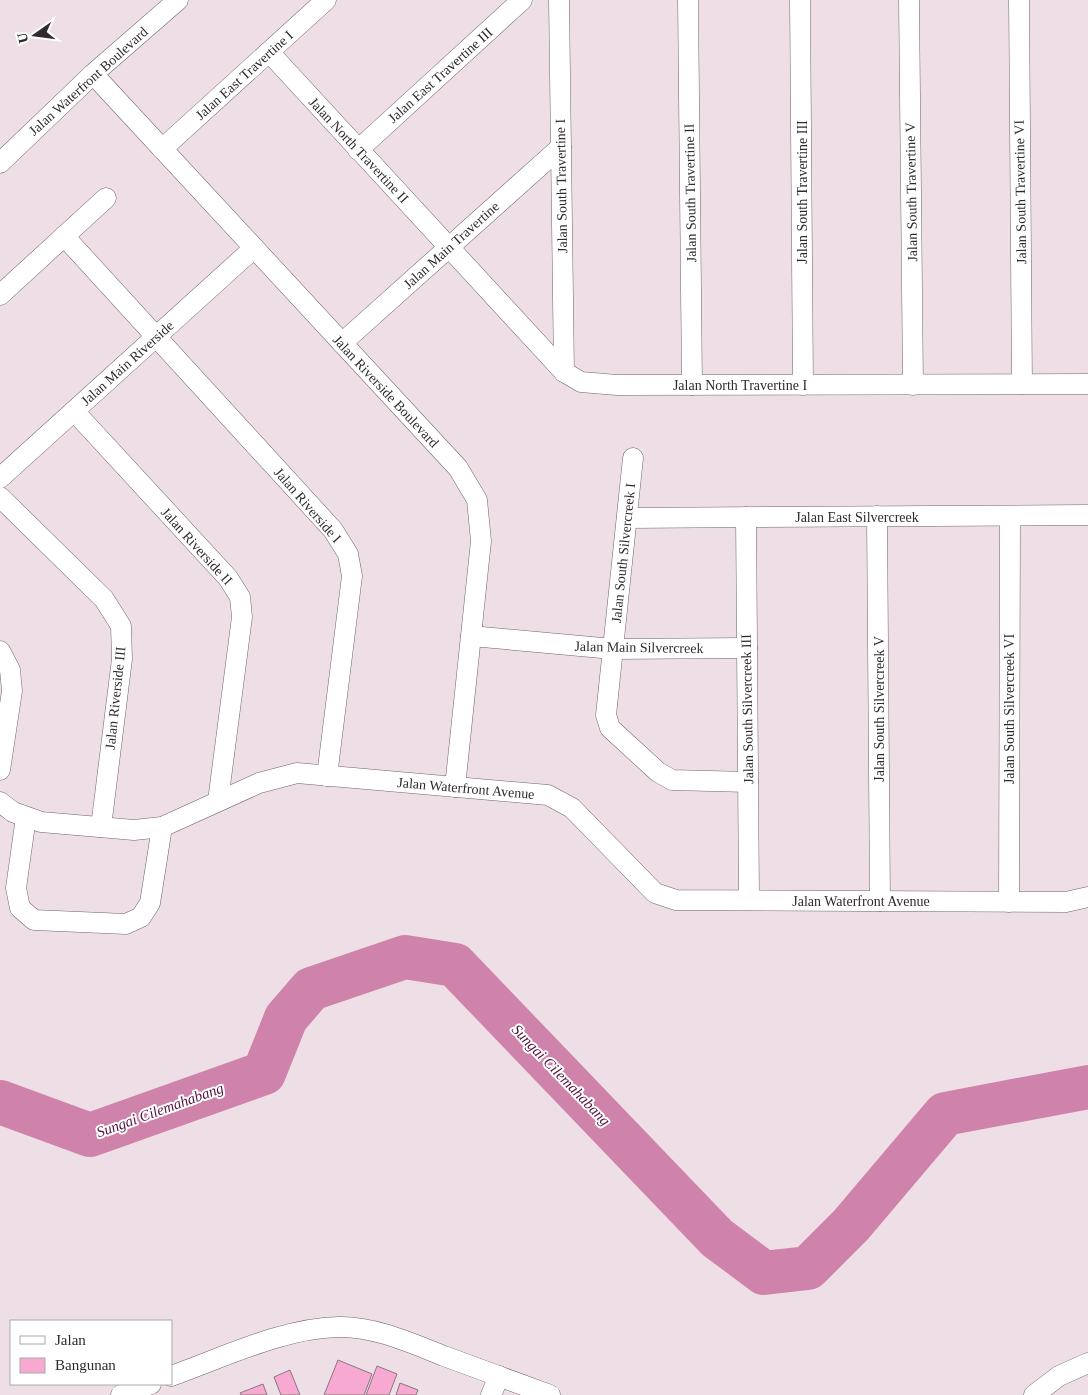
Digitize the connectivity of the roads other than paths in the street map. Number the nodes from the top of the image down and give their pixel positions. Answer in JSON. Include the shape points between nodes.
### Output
{"nodes":[{"id":1,"x":178,"y":0,"type":"edge"},
{"id":2,"x":326,"y":0,"type":"edge"},
{"id":3,"x":522,"y":0,"type":"edge"},
{"id":4,"x":558,"y":0,"type":"edge"},
{"id":5,"x":688,"y":0,"type":"edge"},
{"id":6,"x":800,"y":0,"type":"edge"},
{"id":7,"x":908,"y":0,"type":"edge"},
{"id":8,"x":1019,"y":0,"type":"edge"},
{"id":9,"x":269,"y":52,"type":"junction"},
{"id":10,"x":93,"y":74,"type":"junction"},
{"id":11,"x":560,"y":147,"type":"junction"},
{"id":12,"x":162,"y":149,"type":"junction"},
{"id":13,"x":358,"y":150,"type":"junction"},
{"id":14,"x":0,"y":163,"type":"edge"},
{"id":15,"x":106,"y":198,"type":"dead end"},
{"id":16,"x":64,"y":236,"type":"junction"},
{"id":17,"x":449,"y":247,"type":"junction"},
{"id":18,"x":254,"y":248,"type":"junction"},
{"id":19,"x":0,"y":295,"type":"edge"},
{"id":20,"x":155,"y":337,"type":"junction"},
{"id":21,"x":342,"y":343,"type":"junction"},
{"id":22,"x":564,"y":372,"type":"junction"},
{"id":23,"x":1022,"y":384,"type":"junction"},
{"id":24,"x":1088,"y":384,"type":"edge"},
{"id":25,"x":692,"y":385,"type":"junction"},
{"id":26,"x":803,"y":385,"type":"junction"},
{"id":27,"x":913,"y":385,"type":"junction"},
{"id":28,"x":74,"y":411,"type":"junction"},
{"id":29,"x":633,"y":458,"type":"dead end"},
{"id":30,"x":0,"y":478,"type":"edge"},
{"id":31,"x":0,"y":497,"type":"edge"},
{"id":32,"x":1088,"y":515,"type":"edge"},
{"id":33,"x":877,"y":516,"type":"junction"},
{"id":34,"x":1010,"y":516,"type":"junction"},
{"id":35,"x":746,"y":517,"type":"junction"},
{"id":36,"x":627,"y":518,"type":"junction"},
{"id":37,"x":471,"y":636,"type":"junction"},
{"id":38,"x":747,"y":648,"type":"junction"},
{"id":39,"x":613,"y":649,"type":"junction"},
{"id":40,"x":0,"y":651,"type":"edge"},
{"id":41,"x":0,"y":770,"type":"edge"},
{"id":42,"x":327,"y":776,"type":"junction"},
{"id":43,"x":748,"y":782,"type":"junction"},
{"id":44,"x":455,"y":787,"type":"junction"},
{"id":45,"x":218,"y":801,"type":"junction"},
{"id":46,"x":0,"y":802,"type":"edge"},
{"id":47,"x":26,"y":817,"type":"junction"},
{"id":48,"x":100,"y":827,"type":"junction"},
{"id":49,"x":162,"y":827,"type":"junction"},
{"id":50,"x":1088,"y":897,"type":"edge"},
{"id":51,"x":749,"y":900,"type":"junction"},
{"id":52,"x":880,"y":901,"type":"junction"},
{"id":53,"x":1009,"y":902,"type":"junction"},
{"id":54,"x":1088,"y":1362,"type":"edge"},
{"id":55,"x":172,"y":1376,"type":"edge"},
{"id":56,"x":499,"y":1376,"type":"junction"},
{"id":57,"x":148,"y":1385,"type":"edge"},
{"id":58,"x":121,"y":1395,"type":"edge"},
{"id":59,"x":491,"y":1395,"type":"edge"},
{"id":60,"x":550,"y":1395,"type":"edge"},
{"id":61,"x":1034,"y":1395,"type":"edge"}],
"edges":[{"from":1,"to":10,"type":"street","name":"Jalan Waterfront Boulevard"},
{"from":2,"to":9,"type":"street","name":"Jalan East Travertine I"},
{"from":3,"to":13,"type":"street","name":"Jalan East Travertine III"},
{"from":4,"to":11,"type":"street","name":"Jalan South Travertine I"},
{"from":5,"to":25,"type":"street","name":"Jalan South Travertine II"},
{"from":6,"to":26,"type":"street","name":"Jalan South Travertine III"},
{"from":7,"to":27,"type":"street","name":"Jalan South Travertine V"},
{"from":8,"to":23,"type":"street","name":"Jalan South Travertine VI"},
{"from":9,"to":12,"type":"street","name":"Jalan East Travertine I"},
{"from":9,"to":13,"type":"street","name":"Jalan North Travertine II"},
{"from":10,"to":12,"type":"street","name":"Jalan Riverside Boulevard"},
{"from":10,"to":14,"type":"street","name":"Jalan Waterfront Boulevard"},
{"from":11,"to":17,"type":"street","name":"Jalan Main Travertine"},
{"from":11,"to":22,"type":"street","name":"Jalan South Travertine I"},
{"from":12,"to":18,"type":"street","name":"Jalan Riverside Boulevard"},
{"from":13,"to":17,"type":"street","name":"Jalan North Travertine II"},
{"from":15,"to":16,"type":"street"},
{"from":16,"to":19,"type":"street"},
{"from":16,"to":20,"type":"street","name":"Jalan Riverside I"},
{"from":17,"to":21,"type":"street","name":"Jalan Main Travertine"},
{"from":17,"to":22,"type":"street","name":"Jalan North Travertine I"},
{"from":18,"to":20,"type":"street","name":"Jalan Main Riverside"},
{"from":18,"to":21,"type":"street","name":"Jalan Riverside Boulevard"},
{"from":20,"to":28,"type":"street","name":"Jalan Main Riverside"},
{"from":20,"to":42,"type":"street","name":"Jalan Riverside I","via":[[333,530],[348,554],[352,576]]},
{"from":21,"to":37,"type":"street","name":"Jalan Riverside Boulevard","via":[[458,468],[477,500],[481,541]]},
{"from":22,"to":25,"type":"street","name":"Jalan North Travertine I","via":[[581,382]]},
{"from":23,"to":24,"type":"street","name":"Jalan North Travertine I"},
{"from":23,"to":27,"type":"street","name":"Jalan North Travertine I"},
{"from":25,"to":26,"type":"street","name":"Jalan North Travertine I"},
{"from":26,"to":27,"type":"street","name":"Jalan North Travertine I"},
{"from":28,"to":30,"type":"street","name":"Jalan Main Riverside"},
{"from":28,"to":45,"type":"street","name":"Jalan Riverside II","via":[[228,578],[240,597],[242,617]]},
{"from":29,"to":36,"type":"street","name":"Jalan South Silvercreek I"},
{"from":31,"to":48,"type":"street","name":"Jalan Riverside III","via":[[104,599],[120,626],[122,658]]},
{"from":32,"to":34,"type":"street","name":"Jalan East Silvercreek"},
{"from":33,"to":34,"type":"street","name":"Jalan East Silvercreek"},
{"from":33,"to":35,"type":"street","name":"Jalan East Silvercreek"},
{"from":33,"to":52,"type":"street","name":"Jalan South Silvercreek V"},
{"from":34,"to":53,"type":"street","name":"Jalan South Silvercreek VI"},
{"from":35,"to":36,"type":"street","name":"Jalan East Silvercreek"},
{"from":35,"to":38,"type":"street","name":"Jalan South Silvercreek III"},
{"from":36,"to":39,"type":"street","name":"Jalan South Silvercreek I"},
{"from":37,"to":39,"type":"street","name":"Jalan Main Silvercreek"},
{"from":37,"to":44,"type":"street","name":"Jalan Riverside Boulevard"},
{"from":38,"to":39,"type":"street","name":"Jalan Main Silvercreek"},
{"from":38,"to":43,"type":"street","name":"Jalan South Silvercreek III"},
{"from":39,"to":43,"type":"street","name":"Jalan South Silvercreek I","via":[[606,715],[610,728],[658,772],[672,780]]},
{"from":40,"to":41,"type":"street","via":[[10,670],[12,692]]},
{"from":42,"to":44,"type":"street","name":"Jalan Waterfront Avenue"},
{"from":42,"to":45,"type":"street","name":"Jalan Waterfront Avenue","via":[[298,773],[260,783]]},
{"from":43,"to":51,"type":"street","name":"Jalan South Silvercreek III"},
{"from":44,"to":51,"type":"street","name":"Jalan Waterfront Avenue","via":[[548,795],[572,808],[655,893],[676,900]]},
{"from":45,"to":49,"type":"street","name":"Jalan Waterfront Avenue"},
{"from":46,"to":47,"type":"street","name":"Jalan Waterfront Avenue"},
{"from":47,"to":48,"type":"street","name":"Jalan Waterfront Avenue","via":[[41,822]]},
{"from":47,"to":49,"type":"street","via":[[16,888],[20,908],[34,920],[126,924],[141,917],[150,903]]},
{"from":48,"to":49,"type":"street","name":"Jalan Waterfront Avenue","via":[[134,830]]},
{"from":50,"to":53,"type":"street","name":"Jalan Waterfront Avenue","via":[[1066,902]]},
{"from":51,"to":52,"type":"street","name":"Jalan Waterfront Avenue"},
{"from":52,"to":53,"type":"street","name":"Jalan Waterfront Avenue"},
{"from":54,"to":61,"type":"street","via":[[1059,1376]]},
{"from":55,"to":56,"type":"street","via":[[264,1342],[338,1327],[398,1338]]},
{"from":56,"to":59,"type":"street"},
{"from":56,"to":60,"type":"street"},
{"from":57,"to":58,"type":"street"}]}
